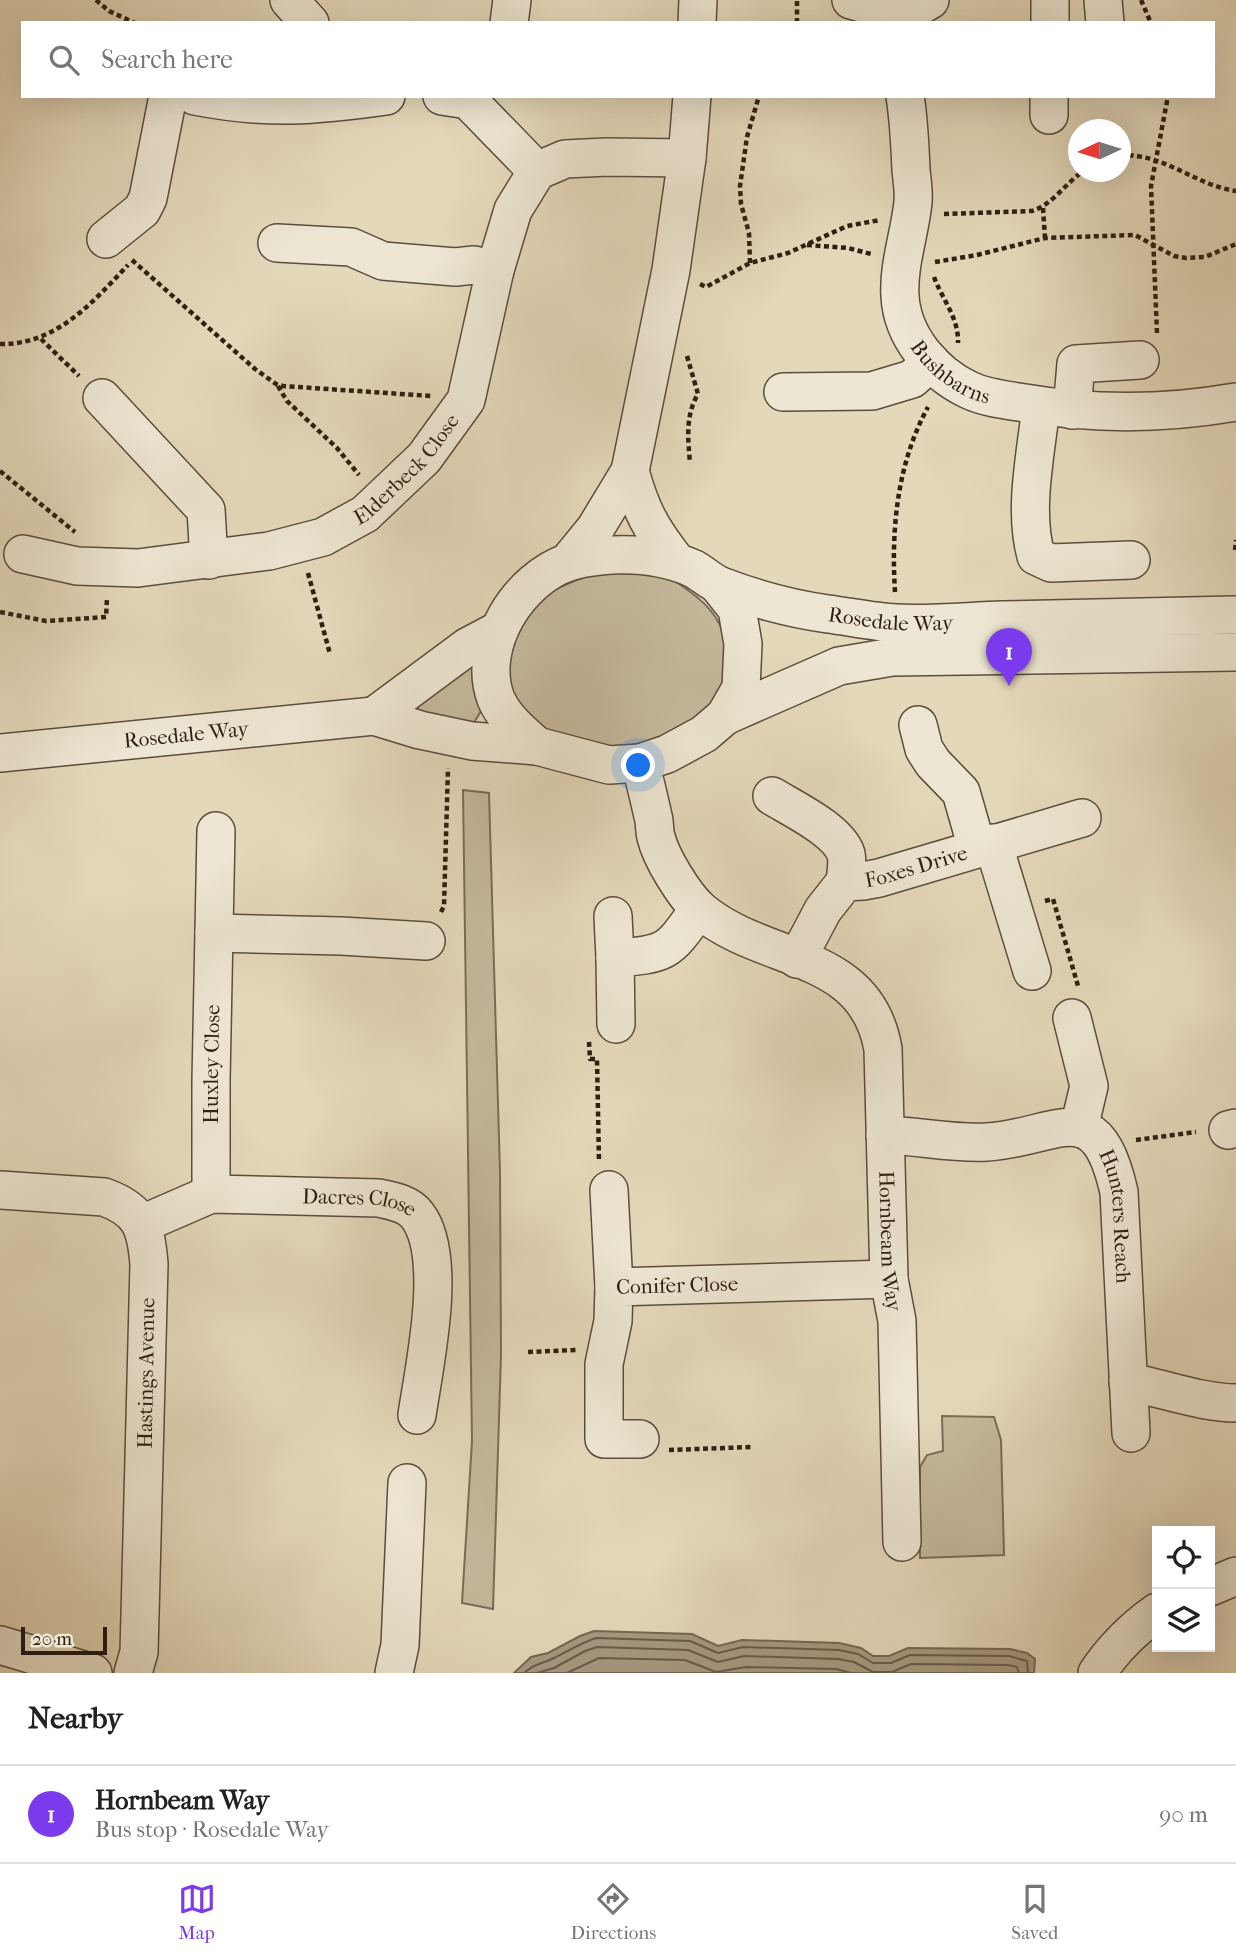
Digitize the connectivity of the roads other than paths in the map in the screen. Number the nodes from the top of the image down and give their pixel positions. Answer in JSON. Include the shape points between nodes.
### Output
{"nodes":[{"id":1,"x":289,"y":0,"type":"edge"},
{"id":2,"x":512,"y":0,"type":"edge"},
{"id":3,"x":698,"y":0,"type":"edge"},
{"id":4,"x":850,"y":0,"type":"edge"},
{"id":5,"x":930,"y":0,"type":"edge"},
{"id":6,"x":1050,"y":0,"type":"edge"},
{"id":7,"x":1103,"y":0,"type":"edge"},
{"id":8,"x":891,"y":17,"type":"edge"},
{"id":9,"x":308,"y":21,"type":"edge"},
{"id":10,"x":509,"y":21,"type":"edge"},
{"id":11,"x":697,"y":21,"type":"edge"},
{"id":12,"x":1049,"y":21,"type":"edge"},
{"id":13,"x":1105,"y":21,"type":"edge"},
{"id":14,"x":168,"y":98,"type":"edge"},
{"id":15,"x":209,"y":98,"type":"edge"},
{"id":16,"x":361,"y":98,"type":"edge"},
{"id":17,"x":461,"y":98,"type":"edge"},
{"id":18,"x":692,"y":98,"type":"edge"},
{"id":19,"x":905,"y":98,"type":"edge"},
{"id":20,"x":336,"y":100,"type":"edge"},
{"id":21,"x":687,"y":158,"type":"junction"},
{"id":22,"x":537,"y":171,"type":"junction"},
{"id":23,"x":277,"y":243,"type":"dead end"},
{"id":24,"x":119,"y":250,"type":"road end"},
{"id":25,"x":495,"y":270,"type":"junction"},
{"id":26,"x":1149,"y":349,"type":"road end"},
{"id":27,"x":938,"y":369,"type":"junction"},
{"id":28,"x":783,"y":392,"type":"dead end"},
{"id":29,"x":102,"y":398,"type":"road end"},
{"id":30,"x":1236,"y":402,"type":"edge"},
{"id":31,"x":1057,"y":408,"type":"junction"},
{"id":32,"x":630,"y":471,"type":"junction"},
{"id":33,"x":23,"y":554,"type":"dead end"},
{"id":34,"x":209,"y":560,"type":"junction"},
{"id":35,"x":1131,"y":560,"type":"dead end"},
{"id":36,"x":676,"y":561,"type":"junction"},
{"id":37,"x":568,"y":562,"type":"junction"},
{"id":38,"x":718,"y":585,"type":"junction"},
{"id":39,"x":1236,"y":615,"type":"edge"},
{"id":40,"x":499,"y":630,"type":"junction"},
{"id":41,"x":1236,"y":652,"type":"edge"},
{"id":42,"x":374,"y":716,"type":"junction"},
{"id":43,"x":726,"y":716,"type":"junction"},
{"id":44,"x":918,"y":725,"type":"dead end"},
{"id":45,"x":537,"y":746,"type":"junction"},
{"id":46,"x":0,"y":753,"type":"edge"},
{"id":47,"x":640,"y":763,"type":"junction"},
{"id":48,"x":772,"y":796,"type":"dead end"},
{"id":49,"x":1082,"y":818,"type":"dead end"},
{"id":50,"x":216,"y":831,"type":"dead end"},
{"id":51,"x":985,"y":846,"type":"junction"},
{"id":52,"x":845,"y":881,"type":"junction"},
{"id":53,"x":699,"y":909,"type":"junction"},
{"id":54,"x":613,"y":916,"type":"dead end"},
{"id":55,"x":214,"y":933,"type":"junction"},
{"id":56,"x":426,"y":941,"type":"road end"},
{"id":57,"x":615,"y":958,"type":"junction"},
{"id":58,"x":797,"y":959,"type":"junction"},
{"id":59,"x":1032,"y":971,"type":"dead end"},
{"id":60,"x":1072,"y":1018,"type":"dead end"},
{"id":61,"x":603,"y":1028,"type":"road end"},
{"id":62,"x":885,"y":1135,"type":"junction"},
{"id":63,"x":1091,"y":1137,"type":"junction"},
{"id":64,"x":0,"y":1190,"type":"edge"},
{"id":65,"x":609,"y":1190,"type":"road end"},
{"id":66,"x":211,"y":1195,"type":"junction"},
{"id":67,"x":142,"y":1224,"type":"junction"},
{"id":68,"x":888,"y":1279,"type":"junction"},
{"id":69,"x":614,"y":1287,"type":"junction"},
{"id":70,"x":1128,"y":1382,"type":"junction"},
{"id":71,"x":1236,"y":1403,"type":"edge"},
{"id":72,"x":417,"y":1415,"type":"dead end"},
{"id":73,"x":1130,"y":1433,"type":"dead end"},
{"id":74,"x":640,"y":1439,"type":"road end"},
{"id":75,"x":407,"y":1483,"type":"dead end"},
{"id":76,"x":902,"y":1542,"type":"dead end"},
{"id":77,"x":1236,"y":1576,"type":"edge"},
{"id":78,"x":1215,"y":1585,"type":"edge"},
{"id":79,"x":1152,"y":1616,"type":"edge"},
{"id":80,"x":0,"y":1645,"type":"edge"},
{"id":81,"x":93,"y":1673,"type":"edge"},
{"id":82,"x":133,"y":1673,"type":"edge"},
{"id":83,"x":394,"y":1673,"type":"edge"},
{"id":84,"x":1097,"y":1673,"type":"edge"}],
"edges":[{"from":1,"to":9,"type":"street"},
{"from":2,"to":10,"type":"street"},
{"from":3,"to":11,"type":"street"},
{"from":4,"to":8,"type":"street"},
{"from":5,"to":8,"type":"street"},
{"from":6,"to":12,"type":"street"},
{"from":7,"to":13,"type":"street"},
{"from":14,"to":24,"type":"street","via":[[148,198]]},
{"from":15,"to":20,"type":"street","via":[[294,107]]},
{"from":16,"to":20,"type":"street"},
{"from":17,"to":22,"type":"street"},
{"from":18,"to":21,"type":"street","name":"Rosedale Way"},
{"from":19,"to":27,"type":"street","name":"Bushbarns","via":[[914,201],[900,297],[908,330]]},
{"from":21,"to":22,"type":"street","via":[[565,159]]},
{"from":21,"to":32,"type":"street","name":"Rosedale Way","via":[[671,270]]},
{"from":22,"to":25,"type":"street","name":"Elderbeck Close","via":[[513,209]]},
{"from":23,"to":25,"type":"street","via":[[351,247],[383,261]]},
{"from":25,"to":34,"type":"street","name":"Elderbeck Close","via":[[466,400],[424,458],[365,514],[323,537]]},
{"from":26,"to":31,"type":"street","via":[[1076,364]]},
{"from":27,"to":28,"type":"street","via":[[872,391]]},
{"from":27,"to":31,"type":"street","name":"Bushbarns","via":[[972,391]]},
{"from":29,"to":34,"type":"street","via":[[206,510]]},
{"from":30,"to":31,"type":"street","name":"Bushbarns","via":[[1190,410]]},
{"from":31,"to":35,"type":"street","via":[[1032,496],[1036,556],[1051,563]]},
{"from":32,"to":36,"type":"street","name":"Rosedale Way","via":[[652,530]]},
{"from":32,"to":37,"type":"street","name":"Rosedale Way","via":[[595,529]]},
{"from":33,"to":34,"type":"street","name":"Elderbeck Close","via":[[107,568]]},
{"from":36,"to":37,"type":"street","name":"Rosedale Way","via":[[633,555]]},
{"from":36,"to":38,"type":"street","name":"Rosedale Way"},
{"from":37,"to":40,"type":"street","name":"Rosedale Way","via":[[527,590],[510,608]]},
{"from":38,"to":39,"type":"street","name":"Rosedale Way","via":[[797,610],[897,623]]},
{"from":38,"to":43,"type":"street","name":"Rosedale Way","via":[[737,609],[743,644],[741,688]]},
{"from":40,"to":42,"type":"street","via":[[467,647]]},
{"from":40,"to":45,"type":"street","name":"Rosedale Way","via":[[492,686],[507,717]]},
{"from":41,"to":43,"type":"street","name":"Rosedale Way","via":[[892,657],[839,666]]},
{"from":42,"to":45,"type":"street","name":"Rosedale Way","via":[[472,741]]},
{"from":42,"to":46,"type":"street","name":"Rosedale Way"},
{"from":43,"to":47,"type":"street","name":"Rosedale Way","via":[[704,734]]},
{"from":44,"to":51,"type":"street","via":[[924,749],[961,792]]},
{"from":45,"to":47,"type":"street","name":"Rosedale Way","via":[[609,765]]},
{"from":47,"to":53,"type":"street","name":"Hornbeam Way","via":[[661,851]]},
{"from":48,"to":52,"type":"street","via":[[834,835],[845,853]]},
{"from":49,"to":51,"type":"street","name":"Foxes Drive"},
{"from":50,"to":55,"type":"street","name":"Huxley Close"},
{"from":51,"to":52,"type":"street","name":"Foxes Drive","via":[[879,878]]},
{"from":51,"to":59,"type":"street","name":"Foxes Drive"},
{"from":52,"to":58,"type":"street","name":"Foxes Drive","via":[[823,910]]},
{"from":53,"to":57,"type":"street","via":[[663,951]]},
{"from":53,"to":58,"type":"street","name":"Hornbeam Way"},
{"from":54,"to":57,"type":"street"},
{"from":55,"to":56,"type":"street"},
{"from":55,"to":66,"type":"street","name":"Huxley Close"},
{"from":57,"to":61,"type":"street"},
{"from":58,"to":62,"type":"street","name":"Hornbeam Way","via":[[851,985],[872,1013],[883,1049]]},
{"from":60,"to":63,"type":"street","via":[[1089,1086]]},
{"from":62,"to":63,"type":"street","name":"Hunters Reach","via":[[990,1142],[1069,1125]]},
{"from":62,"to":68,"type":"street","name":"Hornbeam Way"},
{"from":63,"to":70,"type":"street","name":"Hunters Reach","via":[[1111,1158],[1119,1192]]},
{"from":64,"to":67,"type":"street","via":[[104,1197]]},
{"from":65,"to":69,"type":"street"},
{"from":66,"to":67,"type":"street","name":"Dacres Close"},
{"from":66,"to":72,"type":"street","name":"Dacres Close","via":[[379,1198],[417,1214],[430,1247],[432,1302]]},
{"from":67,"to":82,"type":"street","name":"Hastings Avenue","via":[[148,1291],[139,1652]]},
{"from":68,"to":69,"type":"street","name":"Conifer Close"},
{"from":68,"to":76,"type":"street","name":"Hornbeam Way","via":[[897,1321]]},
{"from":69,"to":74,"type":"street","name":"Conifer Close","via":[[604,1364],[604,1439]]},
{"from":70,"to":71,"type":"street"},
{"from":70,"to":73,"type":"street","name":"Hunters Reach"},
{"from":75,"to":83,"type":"street","via":[[401,1633]]},
{"from":77,"to":78,"type":"street"},
{"from":79,"to":84,"type":"street","via":[[1111,1653]]},
{"from":80,"to":81,"type":"street"}]}
